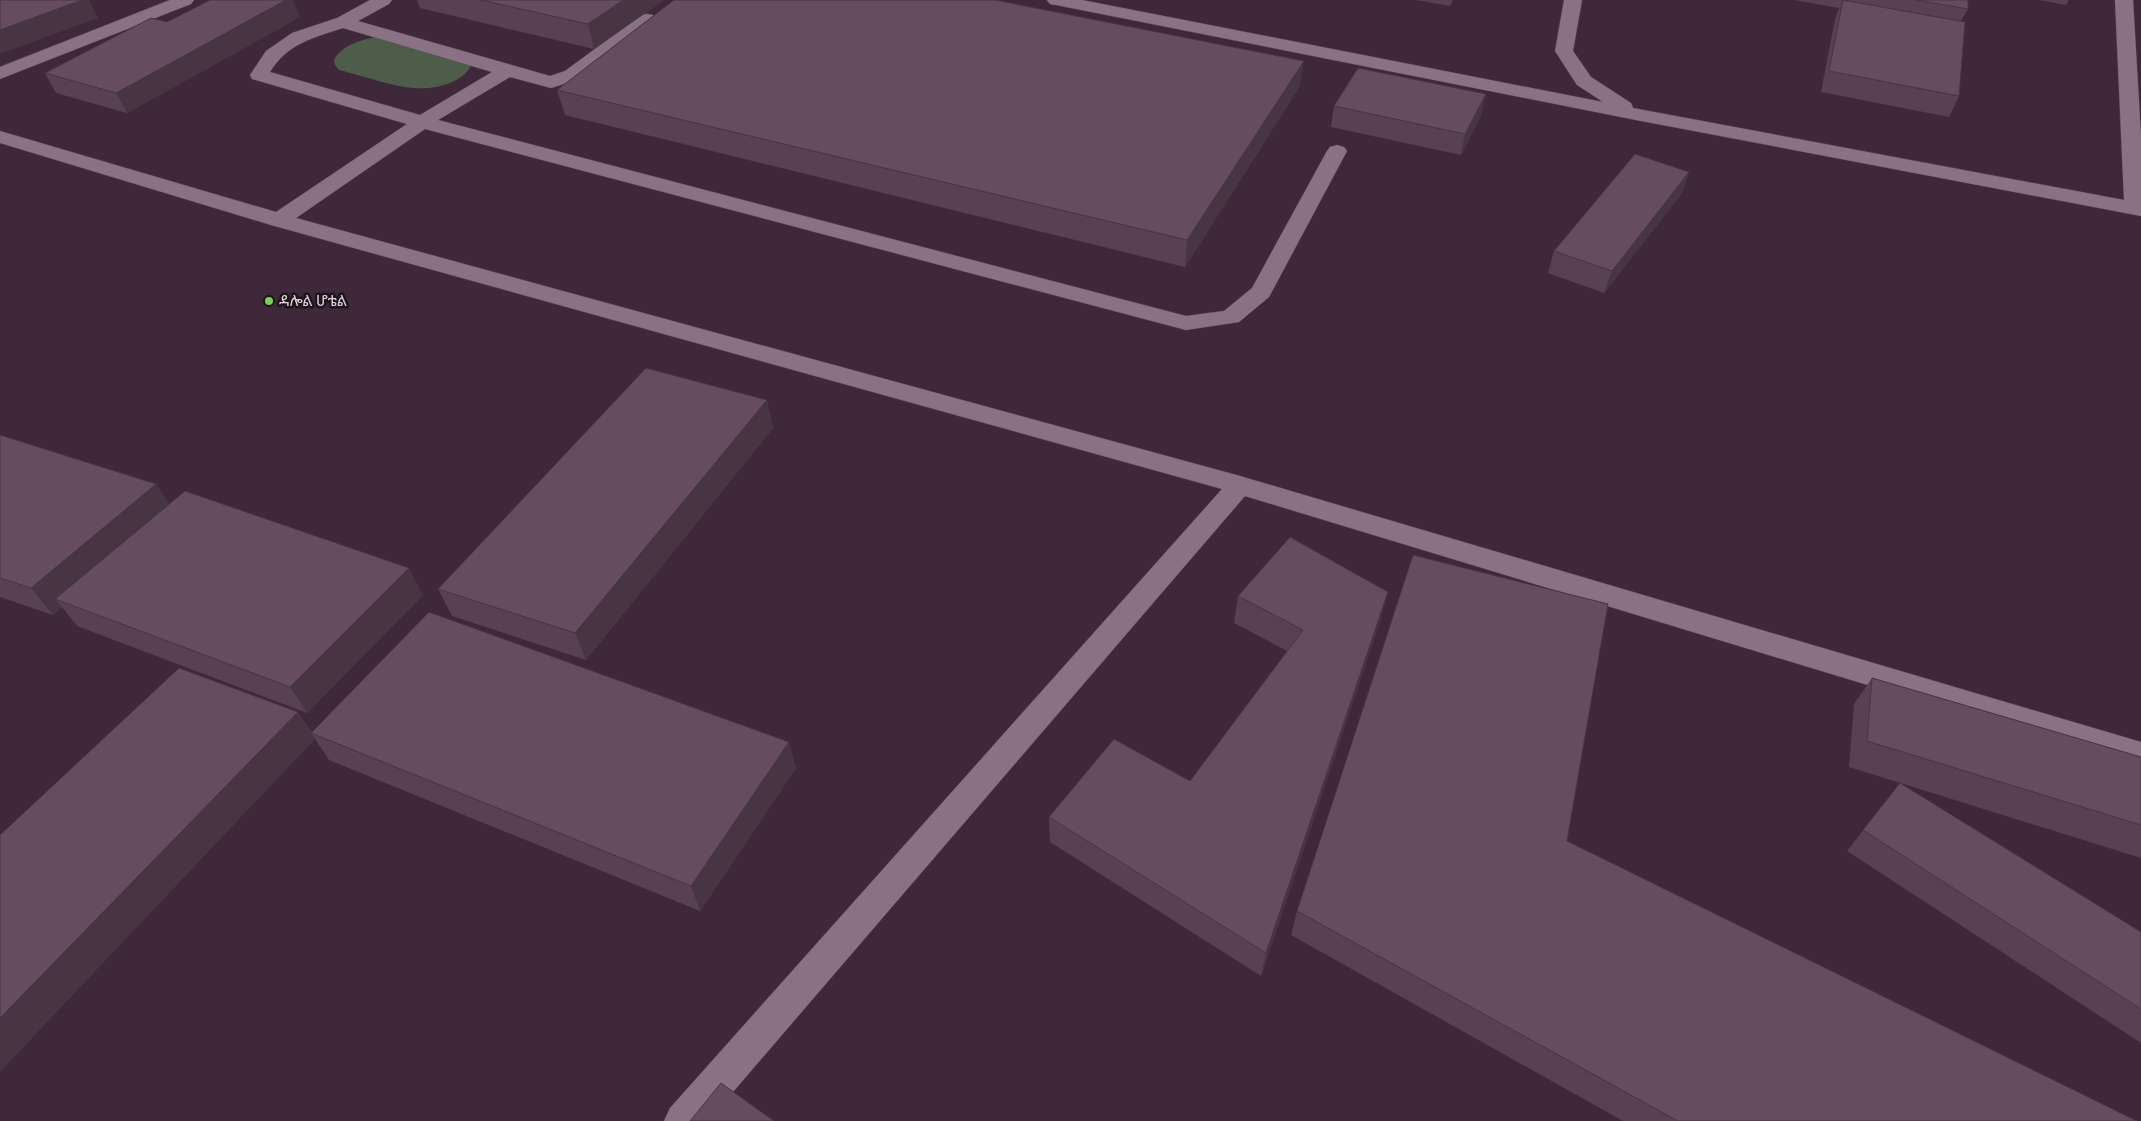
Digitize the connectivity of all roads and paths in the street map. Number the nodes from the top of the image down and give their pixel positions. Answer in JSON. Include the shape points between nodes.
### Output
{"nodes":[{"id":1,"x":186,"y":0,"type":"edge"},
{"id":2,"x":383,"y":0,"type":"edge"},
{"id":3,"x":1056,"y":0,"type":"edge"},
{"id":4,"x":1574,"y":0,"type":"edge"},
{"id":5,"x":2124,"y":0,"type":"edge"},
{"id":6,"x":647,"y":19,"type":"edge"},
{"id":7,"x":343,"y":22,"type":"junction"},
{"id":8,"x":507,"y":71,"type":"junction"},
{"id":9,"x":0,"y":74,"type":"edge"},
{"id":10,"x":1636,"y":114,"type":"junction"},
{"id":11,"x":422,"y":122,"type":"junction"},
{"id":12,"x":0,"y":137,"type":"edge"},
{"id":13,"x":1337,"y":151,"type":"dead end"},
{"id":14,"x":2138,"y":210,"type":"edge"},
{"id":15,"x":279,"y":220,"type":"junction"},
{"id":16,"x":1240,"y":485,"type":"junction"},
{"id":17,"x":2141,"y":755,"type":"edge"},
{"id":18,"x":683,"y":1121,"type":"edge"}],
"edges":[{"from":1,"to":9,"type":"street"},
{"from":2,"to":7,"type":"street"},
{"from":3,"to":10,"type":"street"},
{"from":4,"to":10,"type":"street","via":[[1564,51],[1584,81]]},
{"from":5,"to":14,"type":"street"},
{"from":6,"to":8,"type":"street","via":[[562,80],[551,82]]},
{"from":7,"to":8,"type":"street"},
{"from":7,"to":11,"type":"street","via":[[298,37],[272,55],[259,76]]},
{"from":8,"to":11,"type":"street"},
{"from":10,"to":14,"type":"street"},
{"from":11,"to":13,"type":"street","via":[[1186,323],[1231,317],[1262,292]]},
{"from":11,"to":15,"type":"street"},
{"from":12,"to":15,"type":"street"},
{"from":15,"to":16,"type":"street"},
{"from":16,"to":17,"type":"street"},
{"from":16,"to":18,"type":"street"}]}
